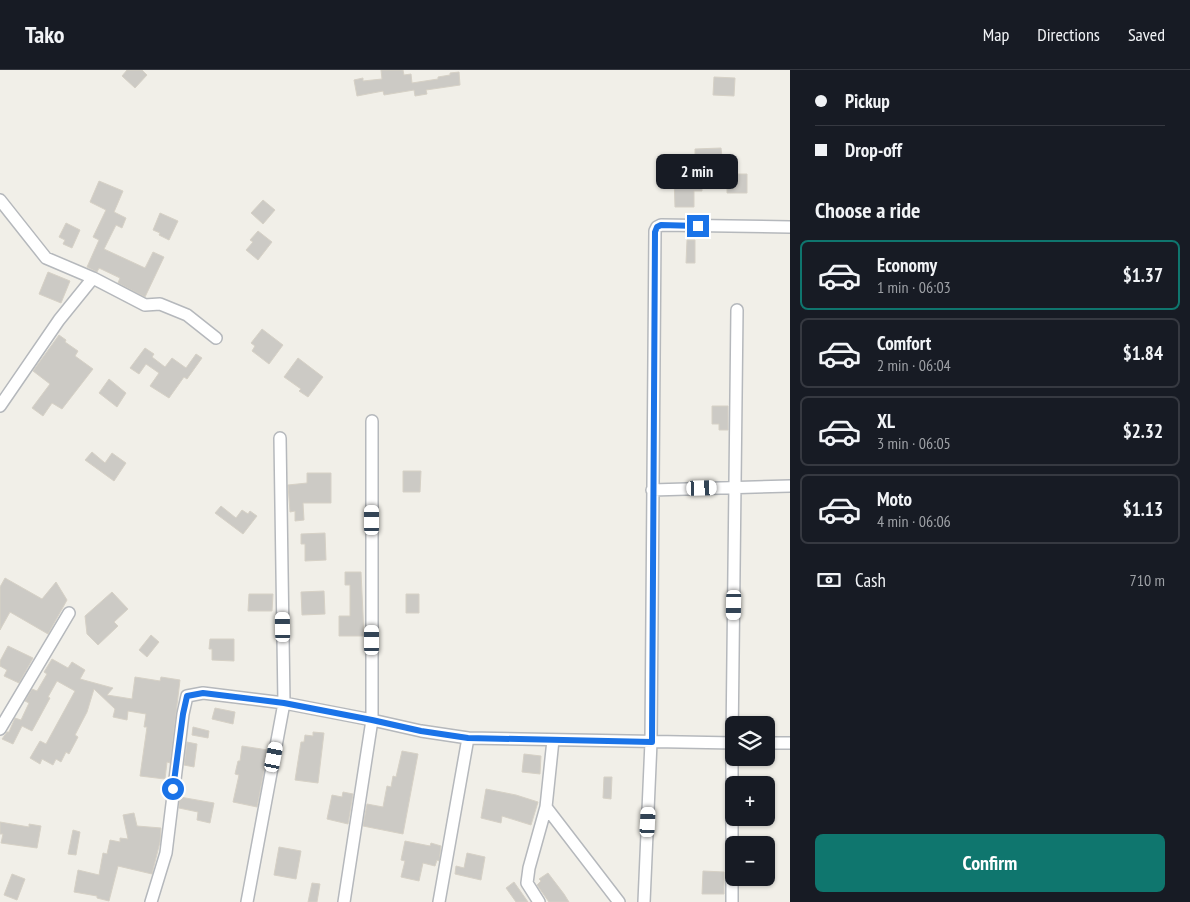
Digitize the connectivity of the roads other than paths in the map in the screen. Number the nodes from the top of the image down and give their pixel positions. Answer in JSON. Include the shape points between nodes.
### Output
{"nodes":[{"id":1,"x":0,"y":200,"type":"edge"},
{"id":2,"x":790,"y":227,"type":"edge"},
{"id":3,"x":93,"y":278,"type":"junction"},
{"id":4,"x":737,"y":310,"type":"dead end"},
{"id":5,"x":216,"y":338,"type":"dead end"},
{"id":6,"x":0,"y":406,"type":"edge"},
{"id":7,"x":372,"y":421,"type":"dead end"},
{"id":8,"x":280,"y":438,"type":"dead end"},
{"id":9,"x":790,"y":486,"type":"edge"},
{"id":10,"x":735,"y":487,"type":"junction"},
{"id":11,"x":652,"y":490,"type":"junction"},
{"id":12,"x":69,"y":613,"type":"dead end"},
{"id":13,"x":284,"y":703,"type":"junction"},
{"id":14,"x":733,"y":716,"type":"edge"},
{"id":15,"x":372,"y":720,"type":"junction"},
{"id":16,"x":0,"y":729,"type":"edge"},
{"id":17,"x":468,"y":738,"type":"junction"},
{"id":18,"x":554,"y":740,"type":"junction"},
{"id":19,"x":652,"y":742,"type":"junction"},
{"id":20,"x":725,"y":743,"type":"edge"},
{"id":21,"x":775,"y":743,"type":"edge"},
{"id":22,"x":790,"y":743,"type":"edge"},
{"id":23,"x":733,"y":766,"type":"edge"},
{"id":24,"x":546,"y":807,"type":"junction"},
{"id":25,"x":151,"y":902,"type":"edge"},
{"id":26,"x":247,"y":902,"type":"edge"},
{"id":27,"x":344,"y":902,"type":"edge"},
{"id":28,"x":439,"y":902,"type":"edge"},
{"id":29,"x":539,"y":902,"type":"edge"},
{"id":30,"x":619,"y":902,"type":"edge"},
{"id":31,"x":644,"y":902,"type":"edge"},
{"id":32,"x":732,"y":902,"type":"edge"}],
"edges":[{"from":1,"to":3,"type":"street","via":[[46,258]]},
{"from":2,"to":11,"type":"street","via":[[657,227]]},
{"from":3,"to":5,"type":"street","via":[[145,305],[160,304],[187,315]]},
{"from":3,"to":6,"type":"street","via":[[59,320]]},
{"from":4,"to":10,"type":"street"},
{"from":7,"to":15,"type":"street"},
{"from":8,"to":13,"type":"street"},
{"from":9,"to":10,"type":"street"},
{"from":10,"to":11,"type":"street"},
{"from":10,"to":14,"type":"street"},
{"from":11,"to":19,"type":"street"},
{"from":12,"to":16,"type":"street"},
{"from":13,"to":15,"type":"street"},
{"from":13,"to":25,"type":"street","via":[[203,693],[187,696],[166,853]]},
{"from":13,"to":26,"type":"street"},
{"from":15,"to":17,"type":"street"},
{"from":15,"to":27,"type":"street"},
{"from":17,"to":18,"type":"street"},
{"from":17,"to":28,"type":"street"},
{"from":18,"to":19,"type":"street"},
{"from":18,"to":24,"type":"street"},
{"from":19,"to":20,"type":"street"},
{"from":19,"to":31,"type":"street"},
{"from":21,"to":22,"type":"street"},
{"from":23,"to":32,"type":"street"},
{"from":24,"to":29,"type":"street","via":[[527,883]]},
{"from":24,"to":30,"type":"street"}]}
